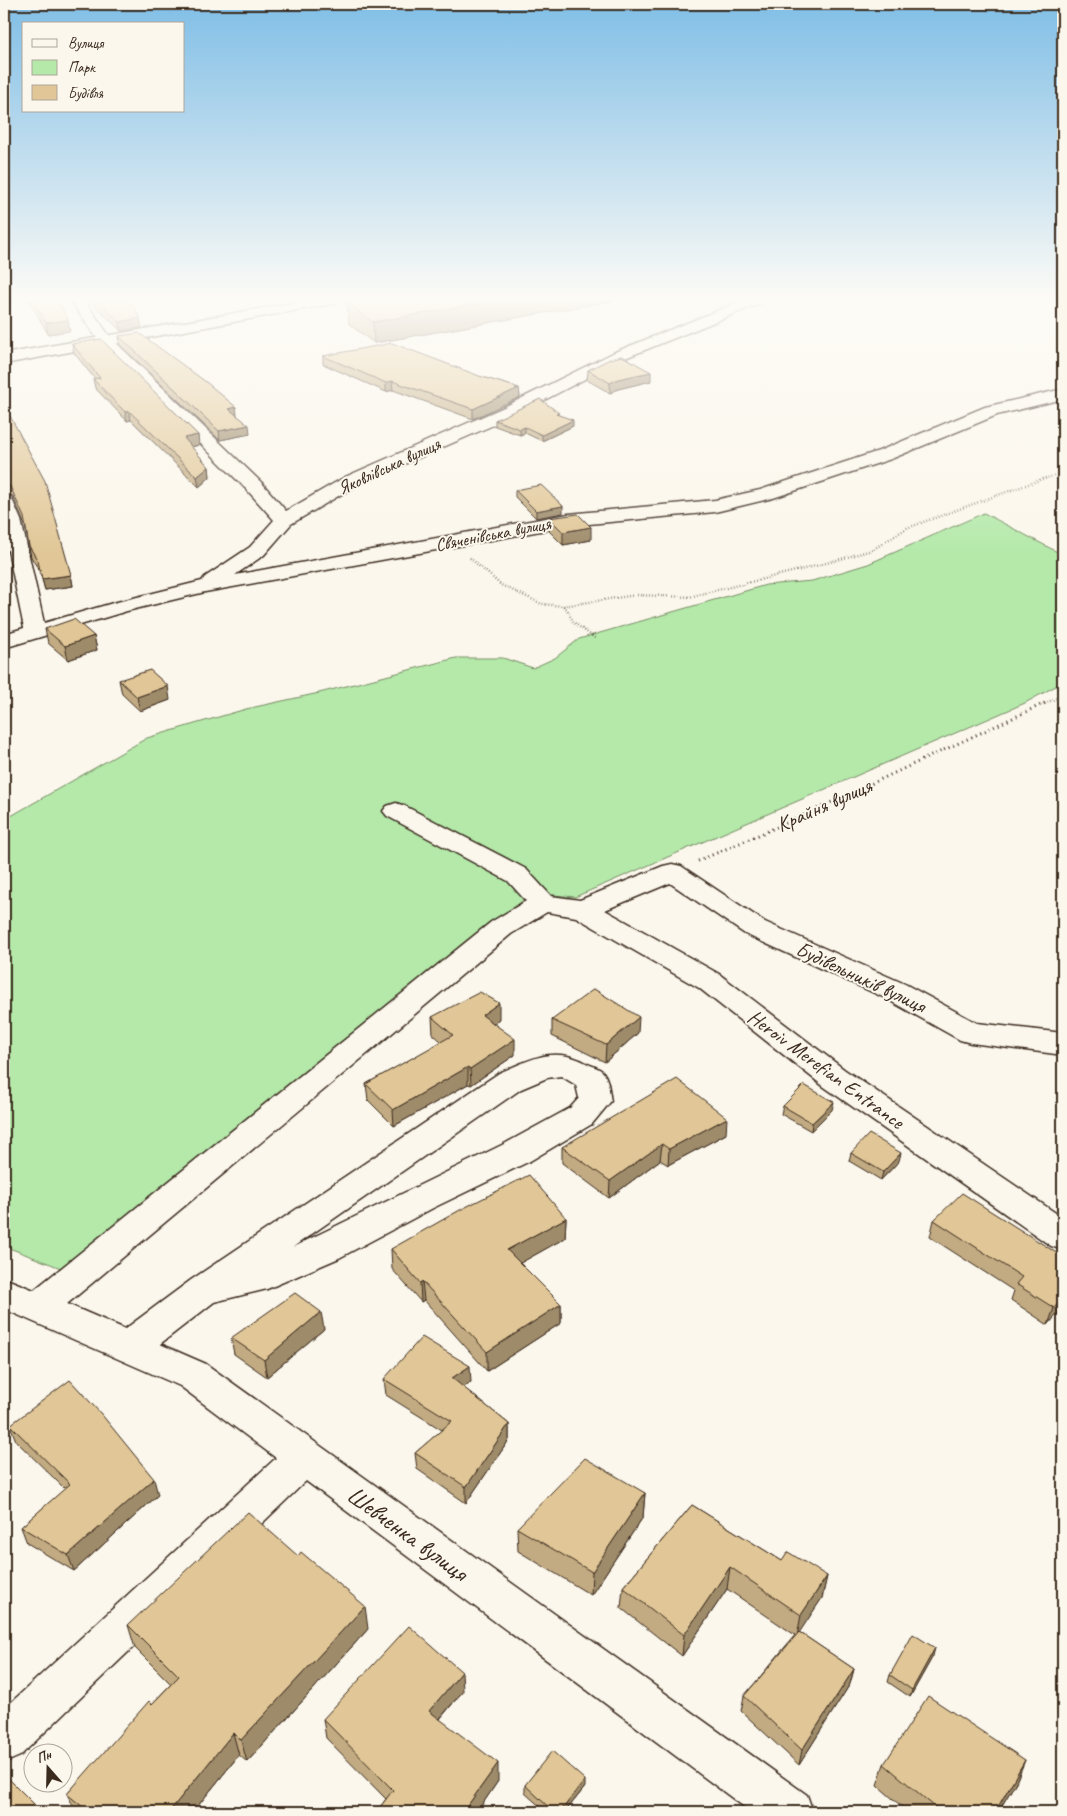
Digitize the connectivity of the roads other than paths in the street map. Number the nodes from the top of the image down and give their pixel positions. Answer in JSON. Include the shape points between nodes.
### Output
{"nodes":[{"id":1,"x":150,"y":385,"type":"edge"},
{"id":2,"x":562,"y":385,"type":"edge"},
{"id":3,"x":1063,"y":394,"type":"edge"},
{"id":4,"x":4,"y":501,"type":"edge"},
{"id":5,"x":284,"y":520,"type":"junction"},
{"id":6,"x":205,"y":586,"type":"junction"},
{"id":7,"x":35,"y":632,"type":"junction"},
{"id":8,"x":4,"y":641,"type":"edge"},
{"id":9,"x":396,"y":811,"type":"dead end"},
{"id":10,"x":543,"y":903,"type":"junction"},
{"id":11,"x":583,"y":909,"type":"junction"},
{"id":12,"x":1063,"y":1044,"type":"edge"},
{"id":13,"x":1063,"y":1236,"type":"edge"},
{"id":14,"x":204,"y":1290,"type":"junction"},
{"id":15,"x":20,"y":1300,"type":"edge"},
{"id":16,"x":128,"y":1347,"type":"junction"},
{"id":17,"x":304,"y":1456,"type":"junction"},
{"id":18,"x":4,"y":1740,"type":"edge"},
{"id":19,"x":790,"y":1812,"type":"edge"}],
"edges":[{"from":1,"to":5,"type":"street"},
{"from":2,"to":5,"type":"street","name":"Яковлівська вулиця","via":[[508,412],[351,481]]},
{"from":3,"to":6,"type":"street","name":"Свяченівська вулиця","via":[[991,411],[885,456],[766,494],[715,506],[568,520]]},
{"from":4,"to":7,"type":"street"},
{"from":5,"to":6,"type":"street","name":"Яковлівська вулиця","via":[[257,551]]},
{"from":6,"to":7,"type":"street","name":"Свяченівська вулиця"},
{"from":7,"to":8,"type":"street","name":"Свяченівська вулиця"},
{"from":9,"to":10,"type":"street","via":[[517,875]]},
{"from":10,"to":11,"type":"street"},
{"from":10,"to":15,"type":"street","via":[[501,928]]},
{"from":11,"to":12,"type":"street","name":"Будівельників вулиця","via":[[672,872],[755,928],[895,991],[971,1033]]},
{"from":11,"to":13,"type":"street","name":"Heroiv Merefian Entrance","via":[[709,981],[834,1078]]},
{"from":14,"to":14,"type":"street","via":[[510,1081],[542,1067],[564,1065],[591,1079],[595,1101],[580,1116],[518,1152],[327,1248],[254,1279]]},
{"from":14,"to":16,"type":"street"},
{"from":15,"to":16,"type":"street","name":"Шевченка вулиця"},
{"from":16,"to":17,"type":"street","name":"Шевченка вулиця","via":[[193,1375]]},
{"from":17,"to":18,"type":"street"},
{"from":17,"to":19,"type":"street","name":"Шевченка вулиця"}]}
